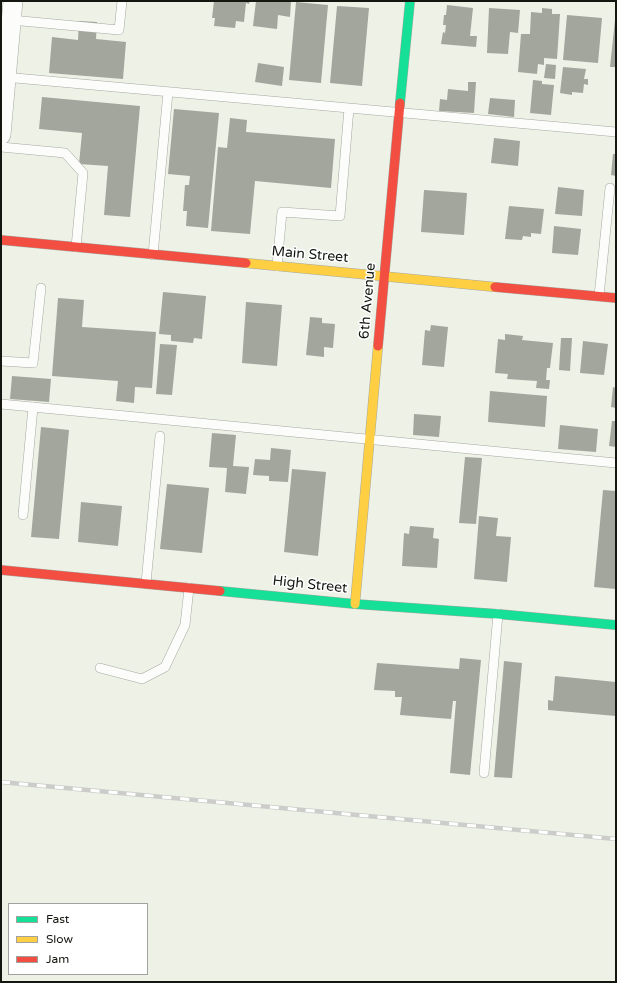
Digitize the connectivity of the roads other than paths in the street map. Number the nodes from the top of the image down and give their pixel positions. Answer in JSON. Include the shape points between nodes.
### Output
{"nodes":[{"id":1,"x":13,"y":1,"type":"edge"},
{"id":2,"x":122,"y":1,"type":"edge"},
{"id":3,"x":410,"y":1,"type":"edge"},
{"id":4,"x":12,"y":20,"type":"junction"},
{"id":5,"x":3,"y":77,"type":"edge"},
{"id":6,"x":168,"y":92,"type":"junction"},
{"id":7,"x":349,"y":108,"type":"junction"},
{"id":8,"x":2,"y":110,"type":"edge"},
{"id":9,"x":400,"y":113,"type":"junction"},
{"id":10,"x":616,"y":132,"type":"edge"},
{"id":11,"x":1,"y":135,"type":"edge"},
{"id":12,"x":1,"y":147,"type":"edge"},
{"id":13,"x":610,"y":188,"type":"dead end"},
{"id":14,"x":1,"y":240,"type":"edge"},
{"id":15,"x":76,"y":247,"type":"junction"},
{"id":16,"x":154,"y":255,"type":"junction"},
{"id":17,"x":277,"y":266,"type":"junction"},
{"id":18,"x":384,"y":276,"type":"junction"},
{"id":19,"x":41,"y":288,"type":"dead end"},
{"id":20,"x":599,"y":296,"type":"junction"},
{"id":21,"x":616,"y":298,"type":"edge"},
{"id":22,"x":1,"y":361,"type":"edge"},
{"id":23,"x":1,"y":404,"type":"edge"},
{"id":24,"x":33,"y":407,"type":"junction"},
{"id":25,"x":160,"y":436,"type":"dead end"},
{"id":26,"x":370,"y":439,"type":"junction"},
{"id":27,"x":616,"y":463,"type":"edge"},
{"id":28,"x":23,"y":515,"type":"dead end"},
{"id":29,"x":1,"y":570,"type":"edge"},
{"id":30,"x":146,"y":583,"type":"junction"},
{"id":31,"x":189,"y":588,"type":"junction"},
{"id":32,"x":355,"y":604,"type":"junction"},
{"id":33,"x":498,"y":614,"type":"junction"},
{"id":34,"x":616,"y":625,"type":"edge"},
{"id":35,"x":100,"y":668,"type":"dead end"},
{"id":36,"x":484,"y":773,"type":"dead end"}],
"edges":[{"from":1,"to":4,"type":"street"},
{"from":2,"to":4,"type":"lane","via":[[119,30]]},
{"from":3,"to":9,"type":"street","name":"6th Avenue"},
{"from":4,"to":5,"type":"street"},
{"from":5,"to":6,"type":"lane"},
{"from":5,"to":8,"type":"street"},
{"from":6,"to":7,"type":"lane"},
{"from":6,"to":16,"type":"lane"},
{"from":7,"to":9,"type":"lane"},
{"from":7,"to":17,"type":"lane","via":[[340,216],[282,212]]},
{"from":8,"to":11,"type":"street"},
{"from":9,"to":10,"type":"lane"},
{"from":9,"to":18,"type":"street","name":"6th Avenue"},
{"from":12,"to":15,"type":"lane","via":[[65,153],[83,173]]},
{"from":13,"to":20,"type":"lane"},
{"from":14,"to":15,"type":"street","name":"Main Street"},
{"from":15,"to":16,"type":"street","name":"Main Street"},
{"from":16,"to":17,"type":"street","name":"Main Street"},
{"from":17,"to":18,"type":"street","name":"Main Street"},
{"from":18,"to":20,"type":"street","name":"Main Street"},
{"from":18,"to":26,"type":"street","name":"6th Avenue"},
{"from":19,"to":22,"type":"lane","via":[[33,363]]},
{"from":20,"to":21,"type":"street","name":"Main Street"},
{"from":23,"to":24,"type":"lane"},
{"from":24,"to":26,"type":"lane"},
{"from":24,"to":28,"type":"lane"},
{"from":25,"to":30,"type":"lane"},
{"from":26,"to":27,"type":"lane"},
{"from":26,"to":32,"type":"street","name":"6th Avenue"},
{"from":29,"to":30,"type":"street","name":"High Street"},
{"from":30,"to":31,"type":"street","name":"High Street"},
{"from":31,"to":32,"type":"street","name":"High Street"},
{"from":31,"to":35,"type":"lane","via":[[185,625],[165,667],[142,679]]},
{"from":32,"to":33,"type":"street","name":"High Street"},
{"from":33,"to":34,"type":"street","name":"High Street"},
{"from":33,"to":36,"type":"lane"}]}
